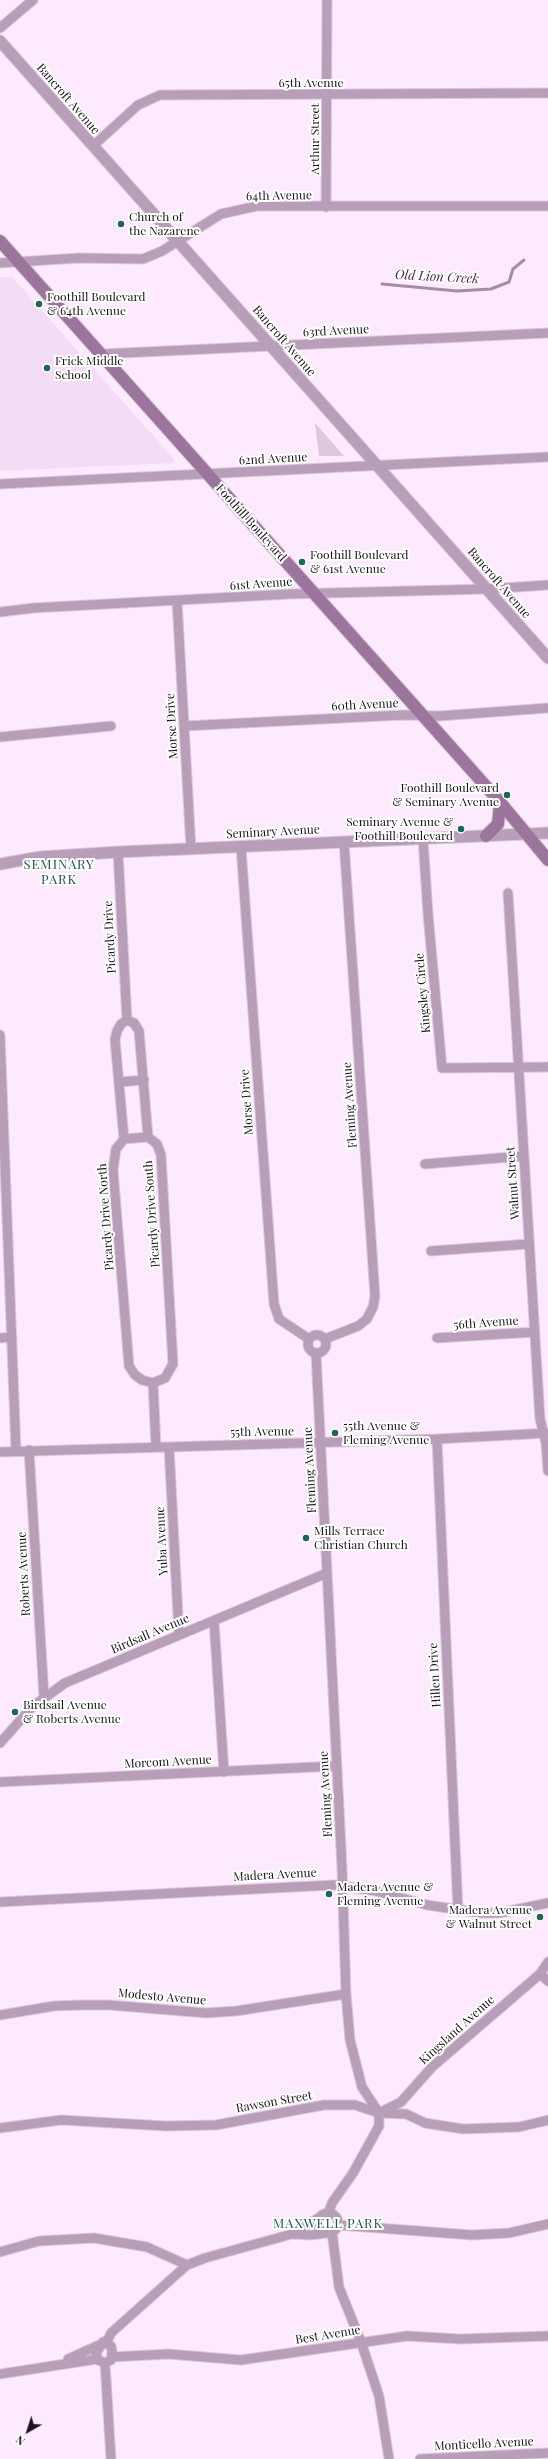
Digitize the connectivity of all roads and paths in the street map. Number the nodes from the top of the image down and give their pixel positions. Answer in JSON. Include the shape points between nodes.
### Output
{"nodes":[{"id":1,"x":33,"y":0,"type":"edge"},
{"id":2,"x":327,"y":0,"type":"edge"},
{"id":3,"x":0,"y":28,"type":"edge"},
{"id":4,"x":0,"y":41,"type":"edge"},
{"id":5,"x":548,"y":93,"type":"edge"},
{"id":6,"x":327,"y":95,"type":"junction"},
{"id":7,"x":93,"y":146,"type":"junction"},
{"id":8,"x":548,"y":206,"type":"edge"},
{"id":9,"x":326,"y":207,"type":"junction"},
{"id":10,"x":0,"y":241,"type":"edge"},
{"id":11,"x":178,"y":241,"type":"junction"},
{"id":12,"x":18,"y":262,"type":"junction"},
{"id":13,"x":0,"y":263,"type":"edge"},
{"id":14,"x":548,"y":333,"type":"edge"},
{"id":15,"x":271,"y":346,"type":"junction"},
{"id":16,"x":101,"y":354,"type":"junction"},
{"id":17,"x":548,"y":457,"type":"edge"},
{"id":18,"x":378,"y":466,"type":"junction"},
{"id":19,"x":209,"y":475,"type":"junction"},
{"id":20,"x":0,"y":484,"type":"edge"},
{"id":21,"x":548,"y":585,"type":"edge"},
{"id":22,"x":487,"y":589,"type":"junction"},
{"id":23,"x":314,"y":593,"type":"junction"},
{"id":24,"x":177,"y":601,"type":"junction"},
{"id":25,"x":0,"y":612,"type":"edge"},
{"id":26,"x":548,"y":658,"type":"edge"},
{"id":27,"x":548,"y":708,"type":"edge"},
{"id":28,"x":423,"y":716,"type":"junction"},
{"id":29,"x":110,"y":726,"type":"dead end"},
{"id":30,"x":184,"y":726,"type":"junction"},
{"id":31,"x":0,"y":737,"type":"edge"},
{"id":32,"x":500,"y":802,"type":"junction"},
{"id":33,"x":548,"y":833,"type":"edge"},
{"id":34,"x":528,"y":834,"type":"junction"},
{"id":35,"x":486,"y":836,"type":"junction"},
{"id":36,"x":423,"y":838,"type":"junction"},
{"id":37,"x":344,"y":842,"type":"junction"},
{"id":38,"x":241,"y":846,"type":"junction"},
{"id":39,"x":191,"y":849,"type":"junction"},
{"id":40,"x":118,"y":852,"type":"junction"},
{"id":41,"x":548,"y":860,"type":"edge"},
{"id":42,"x":0,"y":864,"type":"edge"},
{"id":43,"x":508,"y":893,"type":"dead end"},
{"id":44,"x":127,"y":1020,"type":"junction"},
{"id":45,"x":0,"y":1035,"type":"edge"},
{"id":46,"x":548,"y":1067,"type":"edge"},
{"id":47,"x":520,"y":1068,"type":"junction"},
{"id":48,"x":144,"y":1080,"type":"junction"},
{"id":49,"x":120,"y":1082,"type":"junction"},
{"id":50,"x":1,"y":1112,"type":"edge"},
{"id":51,"x":148,"y":1137,"type":"junction"},
{"id":52,"x":124,"y":1139,"type":"junction"},
{"id":53,"x":524,"y":1156,"type":"junction"},
{"id":54,"x":425,"y":1164,"type":"dead end"},
{"id":55,"x":4,"y":1224,"type":"edge"},
{"id":56,"x":529,"y":1244,"type":"junction"},
{"id":57,"x":431,"y":1251,"type":"dead end"},
{"id":58,"x":535,"y":1332,"type":"junction"},
{"id":59,"x":0,"y":1338,"type":"edge"},
{"id":60,"x":12,"y":1338,"type":"junction"},
{"id":61,"x":437,"y":1338,"type":"dead end"},
{"id":62,"x":309,"y":1339,"type":"junction"},
{"id":63,"x":325,"y":1339,"type":"junction"},
{"id":64,"x":316,"y":1354,"type":"junction"},
{"id":65,"x":153,"y":1383,"type":"junction"},
{"id":66,"x":546,"y":1433,"type":"edge"},
{"id":67,"x":437,"y":1439,"type":"junction"},
{"id":68,"x":320,"y":1443,"type":"junction"},
{"id":69,"x":156,"y":1447,"type":"junction"},
{"id":70,"x":169,"y":1447,"type":"junction"},
{"id":71,"x":29,"y":1450,"type":"junction"},
{"id":72,"x":16,"y":1451,"type":"junction"},
{"id":73,"x":0,"y":1452,"type":"edge"},
{"id":74,"x":548,"y":1471,"type":"edge"},
{"id":75,"x":327,"y":1573,"type":"junction"},
{"id":76,"x":214,"y":1620,"type":"junction"},
{"id":77,"x":179,"y":1635,"type":"junction"},
{"id":78,"x":44,"y":1697,"type":"junction"},
{"id":79,"x":0,"y":1743,"type":"edge"},
{"id":80,"x":336,"y":1766,"type":"junction"},
{"id":81,"x":224,"y":1772,"type":"junction"},
{"id":82,"x":0,"y":1782,"type":"edge"},
{"id":83,"x":343,"y":1886,"type":"junction"},
{"id":84,"x":0,"y":1902,"type":"edge"},
{"id":85,"x":548,"y":1903,"type":"edge"},
{"id":86,"x":458,"y":1911,"type":"junction"},
{"id":87,"x":548,"y":1962,"type":"edge"},
{"id":88,"x":540,"y":1974,"type":"junction"},
{"id":89,"x":548,"y":1980,"type":"edge"},
{"id":90,"x":346,"y":1994,"type":"junction"},
{"id":91,"x":0,"y":2015,"type":"edge"},
{"id":92,"x":380,"y":2113,"type":"junction"},
{"id":93,"x":548,"y":2120,"type":"edge"},
{"id":94,"x":0,"y":2128,"type":"edge"},
{"id":95,"x":329,"y":2212,"type":"junction"},
{"id":96,"x":320,"y":2217,"type":"junction"},
{"id":97,"x":548,"y":2224,"type":"edge"},
{"id":98,"x":338,"y":2225,"type":"junction"},
{"id":99,"x":329,"y":2232,"type":"junction"},
{"id":100,"x":292,"y":2234,"type":"junction"},
{"id":101,"x":0,"y":2252,"type":"edge"},
{"id":102,"x":187,"y":2265,"type":"junction"},
{"id":103,"x":548,"y":2336,"type":"edge"},
{"id":104,"x":361,"y":2342,"type":"junction"},
{"id":105,"x":103,"y":2344,"type":"junction"},
{"id":106,"x":113,"y":2357,"type":"junction"},
{"id":107,"x":101,"y":2361,"type":"junction"},
{"id":108,"x":59,"y":2363,"type":"junction"},
{"id":109,"x":0,"y":2374,"type":"edge"},
{"id":110,"x":548,"y":2453,"type":"edge"},
{"id":111,"x":508,"y":2457,"type":"edge"},
{"id":112,"x":111,"y":2459,"type":"edge"},
{"id":113,"x":389,"y":2459,"type":"edge"},
{"id":114,"x":420,"y":2459,"type":"edge"}],
"edges":[{"from":1,"to":3,"type":"street"},
{"from":2,"to":6,"type":"street","name":"Arthur Street"},
{"from":4,"to":7,"type":"street","name":"Bancroft Avenue"},
{"from":5,"to":6,"type":"street","name":"65th Avenue"},
{"from":6,"to":7,"type":"street","name":"65th Avenue","via":[[160,95],[138,105]]},
{"from":6,"to":9,"type":"street","name":"Arthur Street"},
{"from":7,"to":11,"type":"street","name":"Bancroft Avenue"},
{"from":8,"to":9,"type":"street","name":"64th Avenue"},
{"from":9,"to":11,"type":"street","name":"64th Avenue","via":[[257,206],[235,209],[210,219]]},
{"from":10,"to":12,"type":"main road","name":"Foothill Boulevard"},
{"from":11,"to":12,"type":"street","name":"64th Avenue","via":[[143,259],[79,258]]},
{"from":11,"to":15,"type":"street","name":"Bancroft Avenue"},
{"from":12,"to":13,"type":"street","name":"64th Avenue"},
{"from":12,"to":16,"type":"main road","name":"Foothill Boulevard"},
{"from":14,"to":15,"type":"street","name":"63rd Avenue"},
{"from":15,"to":16,"type":"street","name":"63rd Avenue"},
{"from":15,"to":18,"type":"street","name":"Bancroft Avenue"},
{"from":16,"to":19,"type":"main road","name":"Foothill Boulevard"},
{"from":17,"to":18,"type":"street","name":"62nd Avenue"},
{"from":18,"to":19,"type":"street","name":"62nd Avenue"},
{"from":18,"to":22,"type":"street","name":"Bancroft Avenue"},
{"from":19,"to":20,"type":"street","name":"62nd Avenue"},
{"from":19,"to":23,"type":"main road","name":"Foothill Boulevard"},
{"from":21,"to":22,"type":"street","name":"61st Avenue"},
{"from":22,"to":23,"type":"street","name":"61st Avenue"},
{"from":22,"to":26,"type":"street","name":"Bancroft Avenue"},
{"from":23,"to":24,"type":"street","name":"61st Avenue"},
{"from":23,"to":28,"type":"main road","name":"Foothill Boulevard"},
{"from":24,"to":25,"type":"street","name":"61st Avenue"},
{"from":24,"to":30,"type":"street","name":"Morse Drive"},
{"from":27,"to":28,"type":"street","name":"60th Avenue"},
{"from":28,"to":30,"type":"street","name":"60th Avenue"},
{"from":28,"to":32,"type":"main road","name":"Foothill Boulevard"},
{"from":29,"to":31,"type":"street"},
{"from":30,"to":39,"type":"street","name":"Morse Drive"},
{"from":32,"to":34,"type":"main road","name":"Foothill Boulevard"},
{"from":32,"to":35,"type":"main road","via":[[498,824]]},
{"from":33,"to":34,"type":"street","name":"Seminary Avenue"},
{"from":34,"to":35,"type":"street","name":"Seminary Avenue"},
{"from":34,"to":41,"type":"main road","name":"Foothill Boulevard"},
{"from":35,"to":36,"type":"street","name":"Seminary Avenue"},
{"from":36,"to":37,"type":"street","name":"Seminary Avenue"},
{"from":36,"to":47,"type":"street","name":"Kingsley Circle","via":[[442,1068]]},
{"from":37,"to":38,"type":"street","name":"Seminary Avenue"},
{"from":37,"to":63,"type":"street","name":"Fleming Avenue","via":[[375,1296],[366,1319],[358,1326]]},
{"from":38,"to":39,"type":"street","name":"Seminary Avenue"},
{"from":38,"to":62,"type":"street","name":"Morse Drive","via":[[274,1304],[279,1319]]},
{"from":39,"to":40,"type":"street","name":"Seminary Avenue"},
{"from":40,"to":42,"type":"street","name":"Seminary Avenue","via":[[40,857]]},
{"from":40,"to":44,"type":"street","name":"Picardy Drive"},
{"from":43,"to":47,"type":"street","name":"Walnut Street"},
{"from":44,"to":48,"type":"street","via":[[139,1031]]},
{"from":44,"to":49,"type":"street","via":[[121,1024],[115,1040]]},
{"from":45,"to":50,"type":"street"},
{"from":46,"to":47,"type":"street"},
{"from":47,"to":53,"type":"street","name":"Walnut Street"},
{"from":48,"to":49,"type":"street"},
{"from":48,"to":51,"type":"street"},
{"from":49,"to":52,"type":"street"},
{"from":50,"to":55,"type":"street"},
{"from":51,"to":52,"type":"street"},
{"from":51,"to":65,"type":"street","name":"Picardy Drive South","via":[[157,1144],[161,1155],[173,1364],[164,1378]]},
{"from":52,"to":65,"type":"street","name":"Picardy Drive North","via":[[116,1149],[113,1170],[129,1366],[142,1380]]},
{"from":53,"to":54,"type":"street"},
{"from":53,"to":56,"type":"street","name":"Walnut Street"},
{"from":55,"to":60,"type":"street"},
{"from":56,"to":57,"type":"street"},
{"from":56,"to":58,"type":"street","name":"Walnut Street"},
{"from":58,"to":61,"type":"street","name":"56th Avenue"},
{"from":58,"to":66,"type":"street","name":"Walnut Street","via":[[540,1419]]},
{"from":59,"to":60,"type":"street"},
{"from":60,"to":72,"type":"street"},
{"from":62,"to":63,"type":"street","via":[[317,1335]]},
{"from":62,"to":64,"type":"street","via":[[308,1347]]},
{"from":63,"to":64,"type":"street","via":[[326,1348],[320,1354]]},
{"from":64,"to":68,"type":"street","name":"Fleming Avenue"},
{"from":65,"to":69,"type":"street"},
{"from":66,"to":67,"type":"street","name":"55th Avenue"},
{"from":66,"to":74,"type":"street","name":"Walnut Street"},
{"from":67,"to":68,"type":"street","name":"55th Avenue"},
{"from":67,"to":86,"type":"street","name":"Hillen Drive"},
{"from":68,"to":70,"type":"street","name":"55th Avenue"},
{"from":68,"to":75,"type":"street","name":"Fleming Avenue"},
{"from":69,"to":70,"type":"street","name":"55th Avenue"},
{"from":69,"to":71,"type":"street","name":"55th Avenue"},
{"from":70,"to":77,"type":"street","name":"Yuba Avenue"},
{"from":71,"to":72,"type":"street","name":"55th Avenue"},
{"from":71,"to":78,"type":"street","name":"Roberts Avenue"},
{"from":72,"to":73,"type":"street","name":"55th Avenue"},
{"from":75,"to":76,"type":"street","name":"Birdsall Avenue"},
{"from":75,"to":80,"type":"street","name":"Fleming Avenue"},
{"from":76,"to":77,"type":"street","name":"Birdsall Avenue"},
{"from":76,"to":81,"type":"street"},
{"from":77,"to":78,"type":"street","name":"Birdsall Avenue","via":[[65,1683]]},
{"from":78,"to":79,"type":"street","name":"Birdsall Avenue","via":[[21,1718]]},
{"from":80,"to":81,"type":"street","name":"Morcom Avenue"},
{"from":80,"to":83,"type":"street","name":"Fleming Avenue"},
{"from":81,"to":82,"type":"street","name":"Morcom Avenue"},
{"from":83,"to":84,"type":"street","name":"Madera Avenue"},
{"from":83,"to":86,"type":"street","name":"Madera Avenue","via":[[376,1891]]},
{"from":83,"to":90,"type":"street","name":"Fleming Avenue"},
{"from":85,"to":86,"type":"street","name":"Madera Avenue","via":[[499,1913]]},
{"from":87,"to":88,"type":"street","name":"Kingsland Avenue"},
{"from":88,"to":89,"type":"street"},
{"from":88,"to":92,"type":"street","name":"Kingsland Avenue","via":[[432,2067],[401,2102]]},
{"from":90,"to":91,"type":"street","name":"Modesto Avenue","via":[[236,2011],[206,2013],[109,2004],[80,2004]]},
{"from":90,"to":92,"type":"street","name":"Fleming Avenue","via":[[350,2040],[362,2088]]},
{"from":92,"to":93,"type":"street","name":"Rawson Street","via":[[406,2114],[425,2122],[463,2130],[519,2127]]},
{"from":92,"to":94,"type":"street","name":"Rawson Street","via":[[355,2105],[324,2105],[216,2125],[166,2126],[61,2120]]},
{"from":92,"to":95,"type":"street","via":[[379,2126]]},
{"from":95,"to":96,"type":"street"},
{"from":95,"to":98,"type":"street","via":[[336,2216]]},
{"from":96,"to":99,"type":"street","via":[[320,2229]]},
{"from":96,"to":100,"type":"street"},
{"from":97,"to":98,"type":"street","via":[[509,2233],[472,2235]]},
{"from":98,"to":99,"type":"street"},
{"from":99,"to":100,"type":"street","via":[[311,2235]]},
{"from":99,"to":104,"type":"street","via":[[339,2287]]},
{"from":100,"to":102,"type":"street"},
{"from":101,"to":102,"type":"street","via":[[39,2241],[94,2238],[146,2247]]},
{"from":102,"to":105,"type":"street"},
{"from":103,"to":104,"type":"street","name":"Best Avenue","via":[[460,2340],[407,2336]]},
{"from":104,"to":106,"type":"street","name":"Best Avenue","via":[[241,2360],[168,2354]]},
{"from":104,"to":113,"type":"street","via":[[379,2396]]},
{"from":105,"to":106,"type":"street","via":[[111,2346]]},
{"from":105,"to":107,"type":"street","via":[[96,2353]]},
{"from":105,"to":108,"type":"street"},
{"from":106,"to":107,"type":"street"},
{"from":107,"to":108,"type":"street"},
{"from":107,"to":112,"type":"street"},
{"from":108,"to":109,"type":"street"},
{"from":110,"to":111,"type":"street","name":"Monticello Avenue"},
{"from":111,"to":114,"type":"street","name":"Monticello Avenue"}]}
